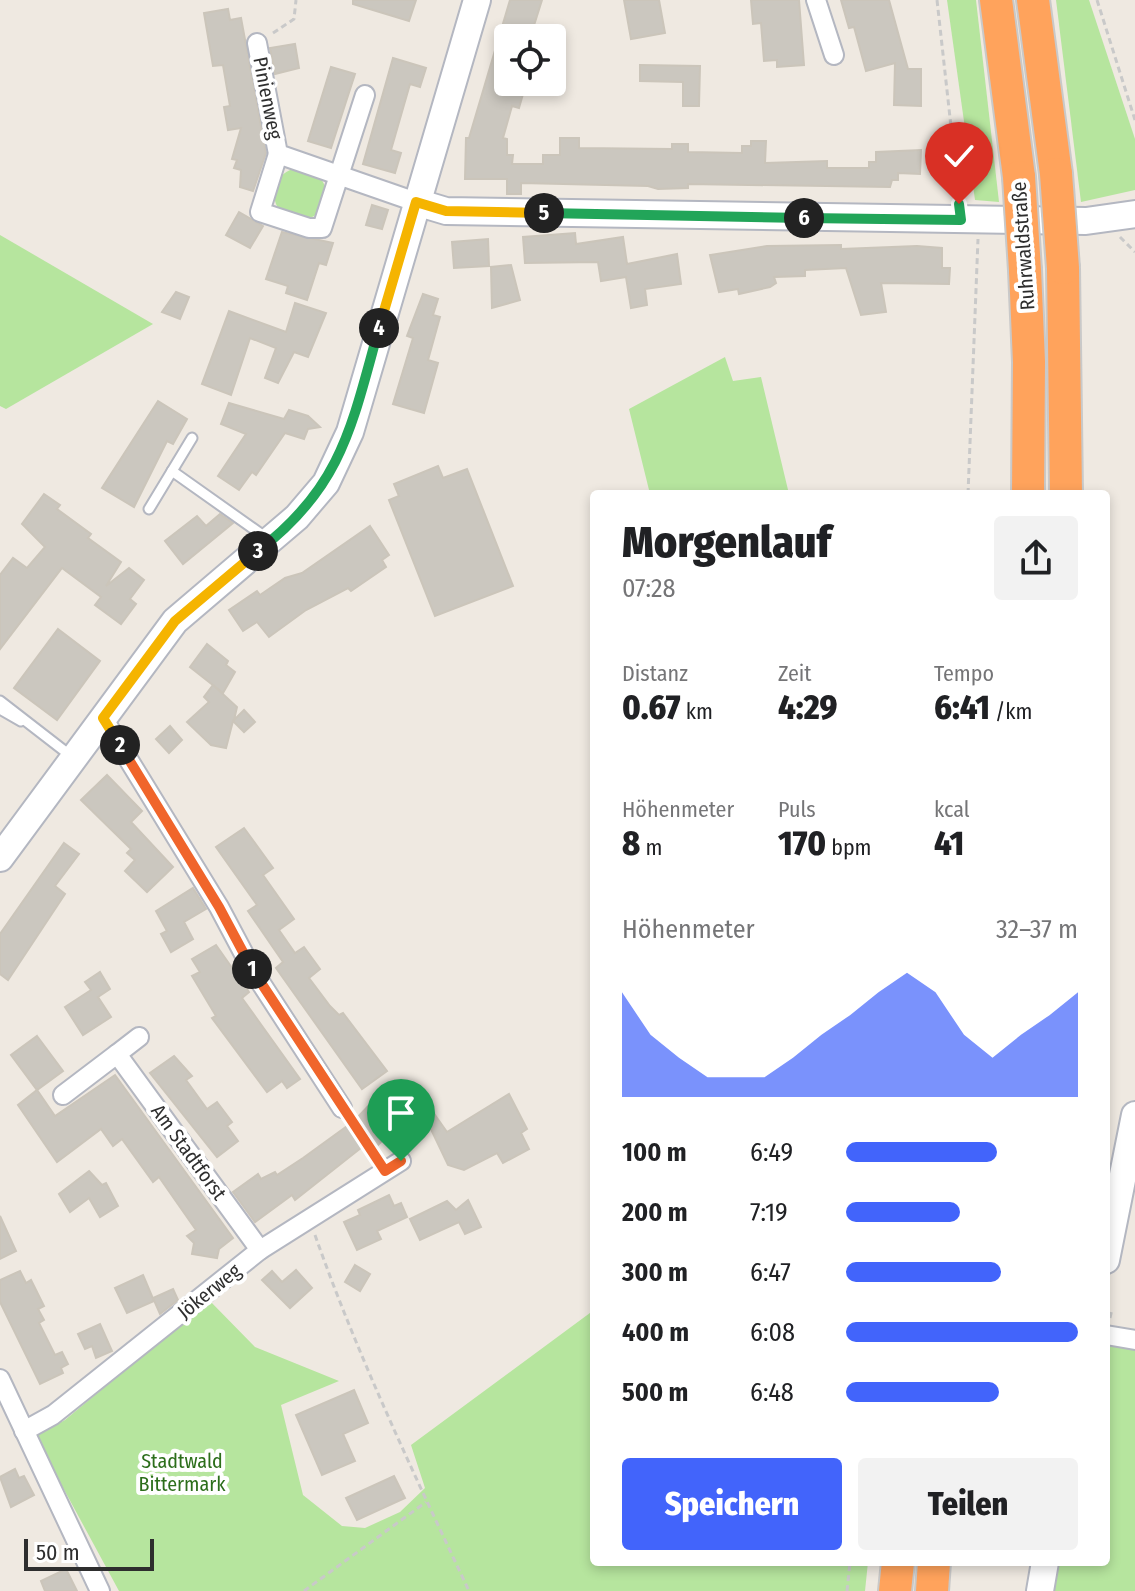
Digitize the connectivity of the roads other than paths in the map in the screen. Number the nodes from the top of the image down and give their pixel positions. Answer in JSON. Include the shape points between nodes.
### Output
{"nodes":[{"id":1,"x":477,"y":0,"type":"edge"},
{"id":2,"x":816,"y":0,"type":"edge"},
{"id":3,"x":996,"y":0,"type":"edge"},
{"id":4,"x":1033,"y":0,"type":"edge"},
{"id":5,"x":257,"y":43,"type":"road end"},
{"id":6,"x":834,"y":55,"type":"dead end"},
{"id":7,"x":365,"y":95,"type":"dead end"},
{"id":8,"x":278,"y":154,"type":"junction"},
{"id":9,"x":339,"y":174,"type":"junction"},
{"id":10,"x":416,"y":202,"type":"junction"},
{"id":11,"x":1135,"y":214,"type":"edge"},
{"id":12,"x":192,"y":438,"type":"dead end"},
{"id":13,"x":172,"y":471,"type":"junction"},
{"id":14,"x":1028,"y":490,"type":"edge"},
{"id":15,"x":1066,"y":490,"type":"edge"},
{"id":16,"x":149,"y":509,"type":"dead end"},
{"id":17,"x":270,"y":541,"type":"junction"},
{"id":18,"x":0,"y":701,"type":"edge"},
{"id":19,"x":0,"y":709,"type":"edge"},
{"id":20,"x":103,"y":718,"type":"junction"},
{"id":21,"x":31,"y":725,"type":"junction"},
{"id":22,"x":74,"y":758,"type":"junction"},
{"id":23,"x":0,"y":858,"type":"edge"},
{"id":24,"x":139,"y":1037,"type":"dead end"},
{"id":25,"x":117,"y":1054,"type":"junction"},
{"id":26,"x":63,"y":1095,"type":"dead end"},
{"id":27,"x":342,"y":1108,"type":"road end"},
{"id":28,"x":1135,"y":1115,"type":"edge"},
{"id":29,"x":393,"y":1166,"type":"road end"},
{"id":30,"x":1110,"y":1240,"type":"edge"},
{"id":31,"x":260,"y":1250,"type":"junction"},
{"id":32,"x":1110,"y":1336,"type":"edge"},
{"id":33,"x":1135,"y":1340,"type":"edge"},
{"id":34,"x":0,"y":1379,"type":"edge"},
{"id":35,"x":24,"y":1431,"type":"junction"},
{"id":36,"x":898,"y":1566,"type":"edge"},
{"id":37,"x":934,"y":1566,"type":"edge"},
{"id":38,"x":1044,"y":1566,"type":"edge"},
{"id":39,"x":100,"y":1591,"type":"edge"},
{"id":40,"x":895,"y":1591,"type":"edge"},
{"id":41,"x":932,"y":1591,"type":"edge"},
{"id":42,"x":1040,"y":1591,"type":"edge"}],
"edges":[{"from":1,"to":10,"type":"main road"},
{"from":2,"to":6,"type":"street"},
{"from":3,"to":14,"type":"highway","name":"Ruhrwaldstraße","bridge":true,"via":[[1019,177],[1030,376]]},
{"from":4,"to":15,"type":"highway","name":"Ruhrwaldstraße","bridge":true,"via":[[1063,268]]},
{"from":5,"to":8,"type":"street","name":"Pinienweg"},
{"from":7,"to":9,"type":"street","name":"Pinienweg"},
{"from":8,"to":9,"type":"street","name":"Pinienweg"},
{"from":8,"to":9,"type":"street","name":"Pinienweg","via":[[260,212],[322,228]]},
{"from":9,"to":10,"type":"street","name":"Pinienweg"},
{"from":10,"to":11,"type":"main road","via":[[446,211],[970,220],[1086,221]]},
{"from":10,"to":17,"type":"main road","via":[[340,458],[307,506]]},
{"from":12,"to":13,"type":"lane"},
{"from":13,"to":16,"type":"lane"},
{"from":13,"to":17,"type":"lane"},
{"from":17,"to":20,"type":"main road","via":[[175,621]]},
{"from":18,"to":21,"type":"lane"},
{"from":19,"to":21,"type":"lane"},
{"from":20,"to":22,"type":"main road"},
{"from":20,"to":27,"type":"street","via":[[253,971]]},
{"from":21,"to":22,"type":"lane"},
{"from":22,"to":23,"type":"main road"},
{"from":24,"to":25,"type":"street"},
{"from":25,"to":26,"type":"street"},
{"from":25,"to":31,"type":"street","name":"Am Stadtforst"},
{"from":28,"to":30,"type":"main road"},
{"from":29,"to":31,"type":"street","name":"Jökerweg"},
{"from":31,"to":35,"type":"street","name":"Jökerweg","via":[[53,1415]]},
{"from":32,"to":33,"type":"street"},
{"from":34,"to":35,"type":"street"},
{"from":35,"to":39,"type":"street"},
{"from":36,"to":40,"type":"highway"},
{"from":37,"to":41,"type":"highway"},
{"from":38,"to":42,"type":"main road"}]}
